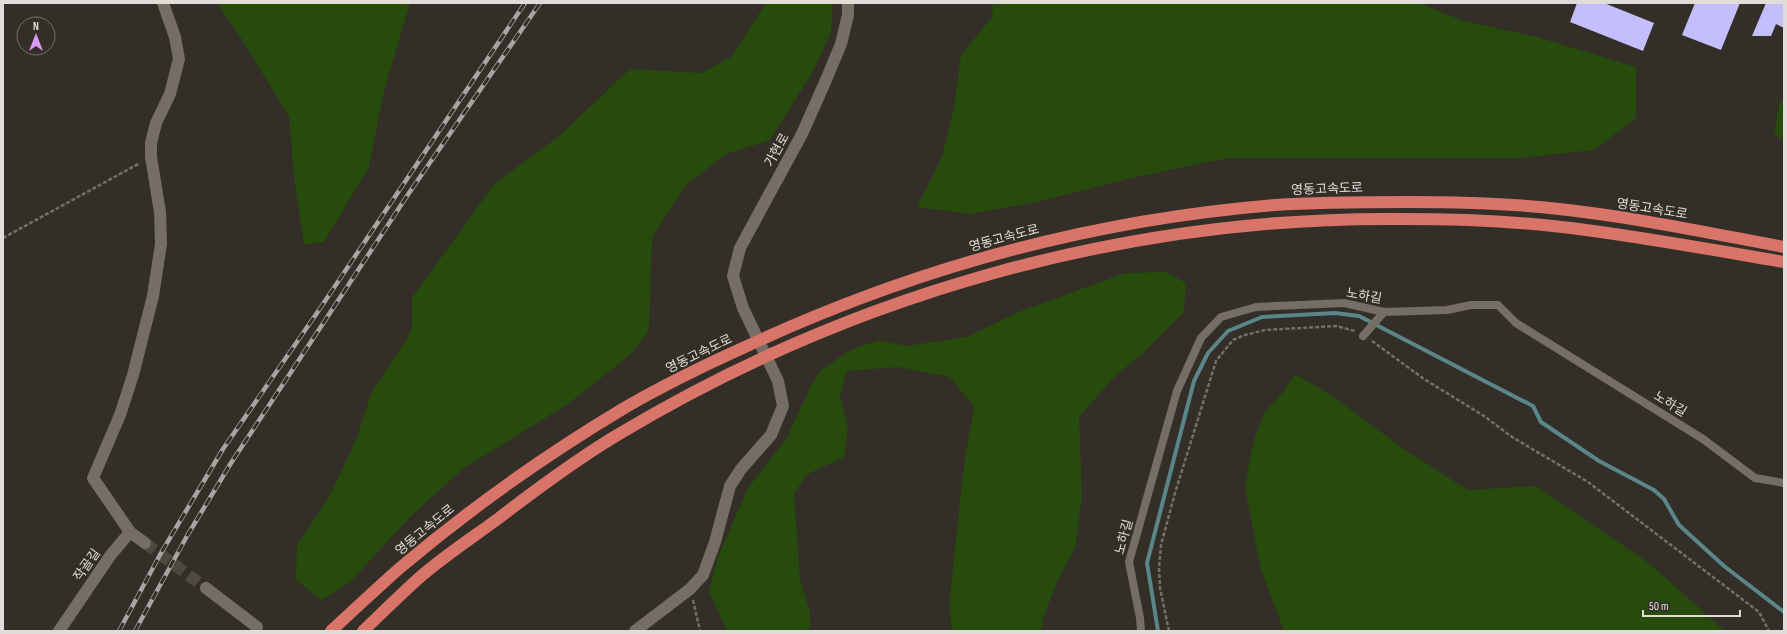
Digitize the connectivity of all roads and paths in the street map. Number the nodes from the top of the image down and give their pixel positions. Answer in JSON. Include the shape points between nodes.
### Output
{"nodes":[{"id":1,"x":163,"y":3,"type":"edge"},
{"id":2,"x":848,"y":3,"type":"edge"},
{"id":3,"x":151,"y":157,"type":"junction"},
{"id":4,"x":3,"y":238,"type":"edge"},
{"id":5,"x":1784,"y":246,"type":"edge"},
{"id":6,"x":1784,"y":262,"type":"edge"},
{"id":7,"x":1382,"y":315,"type":"junction"},
{"id":8,"x":1365,"y":333,"type":"junction"},
{"id":9,"x":1784,"y":483,"type":"edge"},
{"id":10,"x":130,"y":532,"type":"junction"},
{"id":11,"x":145,"y":543,"type":"tunnel mouth"},
{"id":12,"x":206,"y":588,"type":"tunnel mouth"},
{"id":13,"x":690,"y":589,"type":"junction"},
{"id":14,"x":257,"y":628,"type":"dead end"},
{"id":15,"x":58,"y":631,"type":"edge"},
{"id":16,"x":331,"y":631,"type":"edge"},
{"id":17,"x":363,"y":631,"type":"edge"},
{"id":18,"x":634,"y":631,"type":"edge"},
{"id":19,"x":700,"y":631,"type":"edge"},
{"id":20,"x":1141,"y":631,"type":"edge"},
{"id":21,"x":1169,"y":631,"type":"edge"},
{"id":22,"x":1769,"y":631,"type":"edge"}],
"edges":[{"from":1,"to":3,"type":"street","via":[[175,36],[179,60],[170,94],[156,123],[151,143]]},
{"from":2,"to":13,"type":"street","name":"가현로","via":[[848,15],[841,44],[802,134],[740,248],[733,276],[743,308],[778,380],[783,406],[771,436],[741,469],[730,486],[703,576]]},
{"from":3,"to":4,"type":"path"},
{"from":3,"to":10,"type":"street","via":[[160,212],[161,244],[153,296],[133,375],[93,478]]},
{"from":5,"to":16,"type":"highway","name":"영동고속도로","via":[[1556,208],[1447,202],[1359,202],[1275,205],[1178,216],[1008,250],[926,274],[847,302],[706,365],[627,406],[536,464],[465,516],[401,567]]},
{"from":6,"to":17,"type":"highway","via":[[1568,228],[1401,219],[1316,220],[1236,226],[1101,246],[1009,268],[869,313],[799,341],[742,368],[618,434],[554,476],[421,576]]},
{"from":7,"to":8,"type":"lane"},
{"from":7,"to":9,"type":"lane","name":"노하길","via":[[1448,310],[1472,305],[1498,305],[1516,322],[1703,439],[1755,478]]},
{"from":7,"to":20,"type":"lane","name":"노하길","via":[[1344,303],[1256,307],[1221,317],[1201,338],[1177,391],[1129,562]]},
{"from":8,"to":21,"type":"path","via":[[1336,326],[1265,330],[1233,340],[1216,360],[1161,545],[1160,588]]},
{"from":8,"to":22,"type":"path","via":[[1424,379],[1484,416],[1512,437],[1588,482],[1759,612]]},
{"from":10,"to":11,"type":"street"},
{"from":10,"to":15,"type":"street","name":"작골길","via":[[110,556]]},
{"from":12,"to":14,"type":"street"},
{"from":13,"to":18,"type":"street","name":"가현로"},
{"from":13,"to":19,"type":"path"}]}
